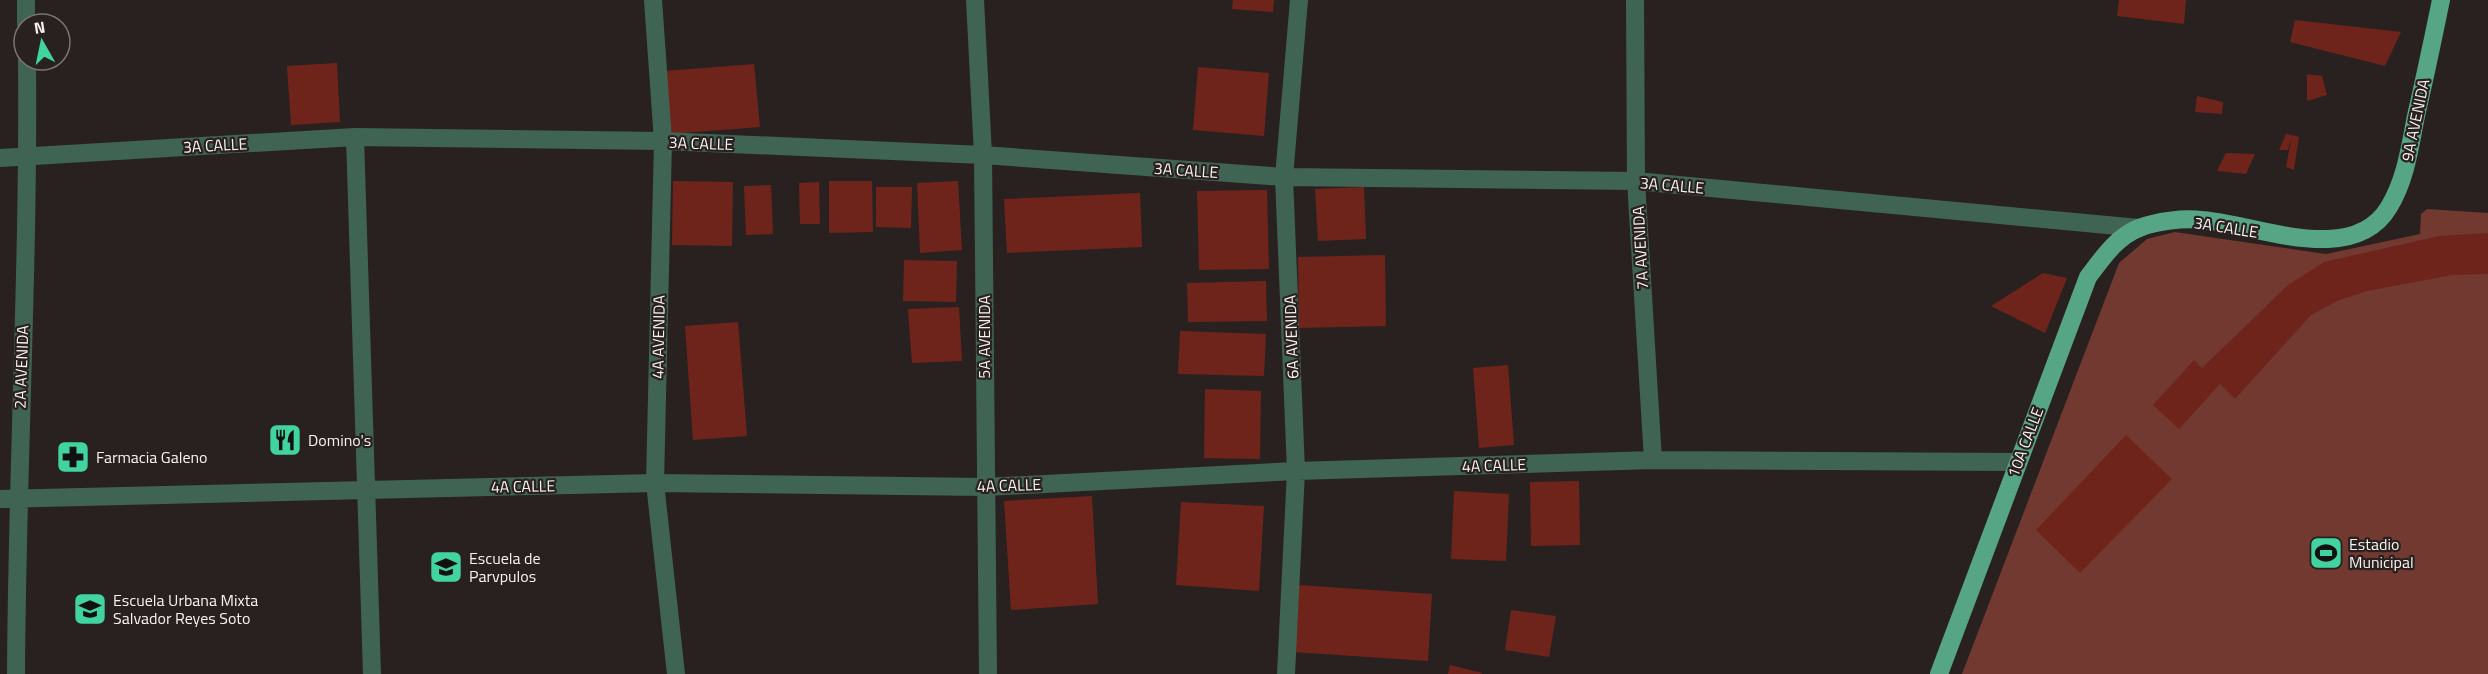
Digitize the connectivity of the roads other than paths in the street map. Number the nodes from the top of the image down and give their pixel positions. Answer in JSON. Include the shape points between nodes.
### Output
{"nodes":[{"id":1,"x":653,"y":0,"type":"edge"},
{"id":2,"x":975,"y":0,"type":"edge"},
{"id":3,"x":1299,"y":0,"type":"edge"},
{"id":4,"x":1635,"y":0,"type":"edge"},
{"id":5,"x":2441,"y":0,"type":"edge"},
{"id":6,"x":27,"y":72,"type":"edge"},
{"id":7,"x":355,"y":137,"type":"junction"},
{"id":8,"x":663,"y":141,"type":"junction"},
{"id":9,"x":28,"y":155,"type":"junction"},
{"id":10,"x":983,"y":155,"type":"junction"},
{"id":11,"x":0,"y":158,"type":"edge"},
{"id":12,"x":1284,"y":177,"type":"junction"},
{"id":13,"x":1636,"y":181,"type":"junction"},
{"id":14,"x":2139,"y":228,"type":"junction"},
{"id":15,"x":2368,"y":229,"type":"joint"},
{"id":16,"x":1653,"y":460,"type":"junction"},
{"id":17,"x":2017,"y":462,"type":"junction"},
{"id":18,"x":1296,"y":471,"type":"junction"},
{"id":19,"x":654,"y":483,"type":"junction"},
{"id":20,"x":985,"y":487,"type":"junction"},
{"id":21,"x":368,"y":489,"type":"junction"},
{"id":22,"x":8,"y":499,"type":"edge"},
{"id":23,"x":16,"y":674,"type":"edge"},
{"id":24,"x":372,"y":674,"type":"edge"},
{"id":25,"x":676,"y":674,"type":"edge"},
{"id":26,"x":988,"y":674,"type":"edge"},
{"id":27,"x":1286,"y":674,"type":"edge"},
{"id":28,"x":1938,"y":674,"type":"edge"}],
"edges":[{"from":1,"to":8,"type":"street","name":"4A AVENIDA"},
{"from":2,"to":10,"type":"street","name":"5A AVENIDA"},
{"from":3,"to":12,"type":"street","name":"6A AVENIDA"},
{"from":4,"to":13,"type":"street","name":"7A AVENIDA"},
{"from":5,"to":15,"type":"main road","name":"9A AVENIDA","via":[[2403,176],[2389,208]]},
{"from":6,"to":9,"type":"street","name":"2A AVENIDA"},
{"from":7,"to":8,"type":"street","name":"3A CALLE"},
{"from":7,"to":9,"type":"street","name":"3A CALLE"},
{"from":7,"to":21,"type":"street"},
{"from":8,"to":10,"type":"street","name":"3A CALLE"},
{"from":8,"to":19,"type":"street","name":"4A AVENIDA"},
{"from":9,"to":11,"type":"street","name":"3A CALLE"},
{"from":9,"to":22,"type":"street","name":"2A AVENIDA"},
{"from":10,"to":12,"type":"street","name":"3A CALLE"},
{"from":10,"to":20,"type":"street","name":"5A AVENIDA"},
{"from":12,"to":13,"type":"street","name":"3A CALLE"},
{"from":12,"to":18,"type":"street","name":"6A AVENIDA"},
{"from":13,"to":14,"type":"street","name":"3A CALLE"},
{"from":13,"to":16,"type":"street","name":"7A AVENIDA"},
{"from":14,"to":15,"type":"main road","name":"3A CALLE","via":[[2169,221],[2202,220],[2298,239],[2333,238]]},
{"from":14,"to":17,"type":"main road","name":"10A CALLE","via":[[2111,247],[2088,277]]},
{"from":16,"to":17,"type":"street","name":"4A CALLE"},
{"from":16,"to":18,"type":"street","name":"4A CALLE"},
{"from":17,"to":28,"type":"main road","name":"10A CALLE"},
{"from":18,"to":20,"type":"street","name":"4A CALLE"},
{"from":18,"to":27,"type":"street","name":"6A AVENIDA"},
{"from":19,"to":20,"type":"street","name":"4A CALLE"},
{"from":19,"to":21,"type":"street","name":"4A CALLE"},
{"from":19,"to":25,"type":"street","name":"4A AVENIDA"},
{"from":20,"to":26,"type":"street","name":"5A AVENIDA"},
{"from":21,"to":22,"type":"street","name":"4A CALLE"},
{"from":21,"to":24,"type":"street"},
{"from":22,"to":23,"type":"street","name":"2A AVENIDA"}]}
